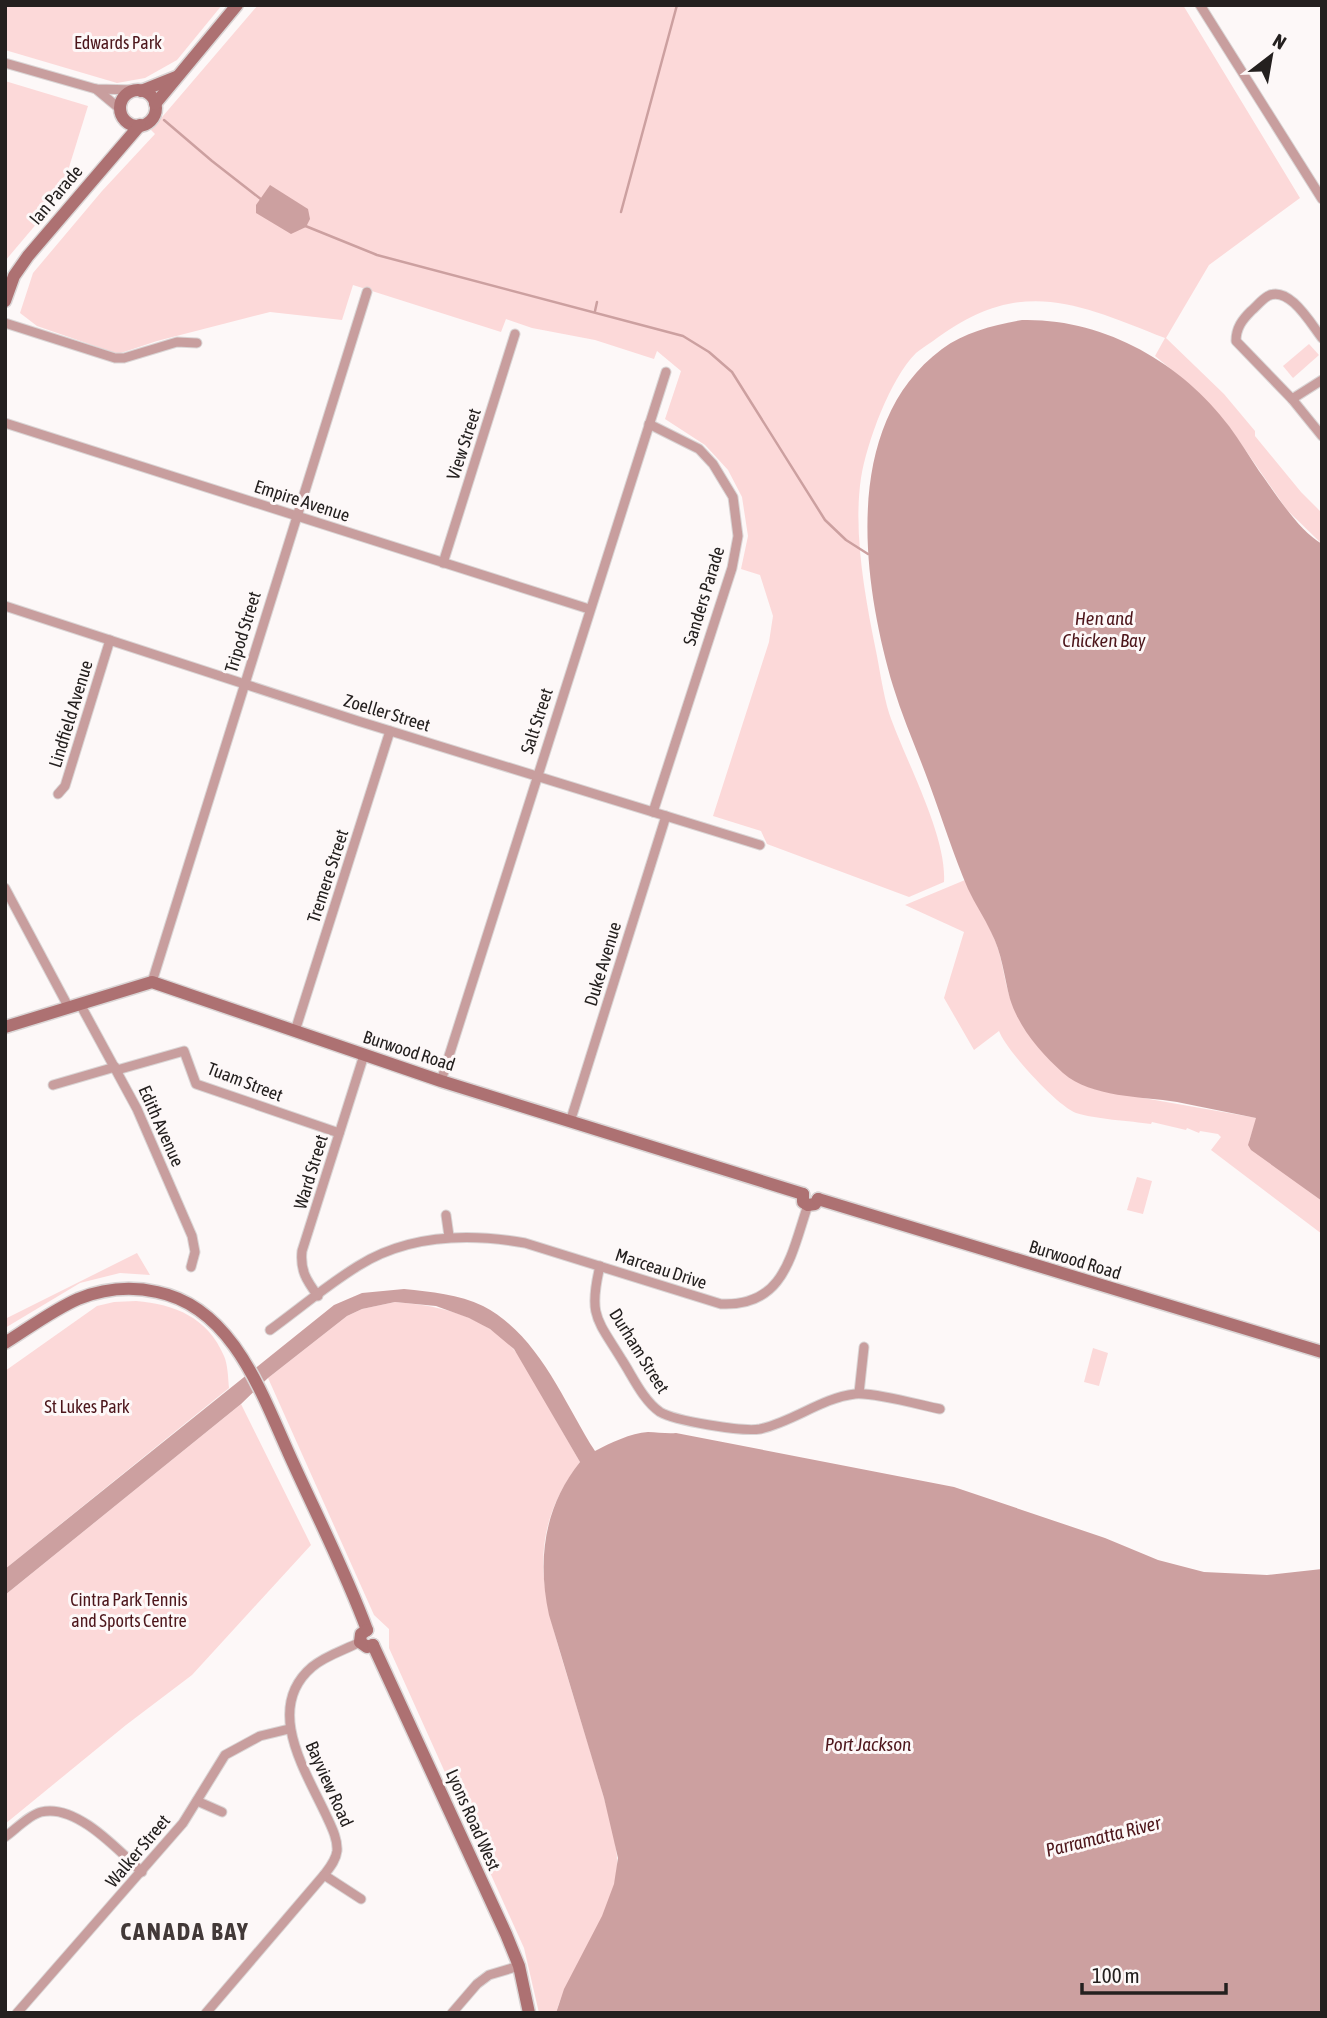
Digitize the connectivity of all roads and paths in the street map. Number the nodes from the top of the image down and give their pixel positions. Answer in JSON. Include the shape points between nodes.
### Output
{"nodes":[{"id":1,"x":237,"y":5,"type":"edge"},
{"id":2,"x":1200,"y":5,"type":"edge"},
{"id":3,"x":5,"y":63,"type":"edge"},
{"id":4,"x":176,"y":77,"type":"junction"},
{"id":5,"x":96,"y":89,"type":"junction"},
{"id":6,"x":139,"y":91,"type":"junction"},
{"id":7,"x":155,"y":104,"type":"junction"},
{"id":8,"x":122,"y":114,"type":"junction"},
{"id":9,"x":140,"y":125,"type":"junction"},
{"id":10,"x":117,"y":150,"type":"junction"},
{"id":11,"x":1322,"y":199,"type":"edge"},
{"id":12,"x":367,"y":292,"type":"dead end"},
{"id":13,"x":5,"y":301,"type":"edge"},
{"id":14,"x":5,"y":323,"type":"edge"},
{"id":15,"x":515,"y":334,"type":"dead end"},
{"id":16,"x":1322,"y":338,"type":"edge"},
{"id":17,"x":197,"y":343,"type":"dead end"},
{"id":18,"x":666,"y":372,"type":"dead end"},
{"id":19,"x":1322,"y":380,"type":"edge"},
{"id":20,"x":1292,"y":399,"type":"junction"},
{"id":21,"x":5,"y":424,"type":"edge"},
{"id":22,"x":649,"y":424,"type":"junction"},
{"id":23,"x":1322,"y":436,"type":"edge"},
{"id":24,"x":296,"y":516,"type":"junction"},
{"id":25,"x":443,"y":563,"type":"junction"},
{"id":26,"x":5,"y":606,"type":"edge"},
{"id":27,"x":589,"y":609,"type":"junction"},
{"id":28,"x":110,"y":640,"type":"junction"},
{"id":29,"x":244,"y":685,"type":"junction"},
{"id":30,"x":390,"y":731,"type":"junction"},
{"id":31,"x":536,"y":776,"type":"junction"},
{"id":32,"x":58,"y":794,"type":"dead end"},
{"id":33,"x":653,"y":812,"type":"junction"},
{"id":34,"x":666,"y":816,"type":"junction"},
{"id":35,"x":760,"y":845,"type":"dead end"},
{"id":36,"x":5,"y":888,"type":"edge"},
{"id":37,"x":152,"y":982,"type":"junction"},
{"id":38,"x":75,"y":1006,"type":"junction"},
{"id":39,"x":5,"y":1027,"type":"edge"},
{"id":40,"x":295,"y":1031,"type":"junction"},
{"id":41,"x":364,"y":1055,"type":"junction"},
{"id":42,"x":116,"y":1069,"type":"junction"},
{"id":43,"x":441,"y":1081,"type":"junction"},
{"id":44,"x":53,"y":1085,"type":"dead end"},
{"id":45,"x":570,"y":1122,"type":"junction"},
{"id":46,"x":339,"y":1133,"type":"junction"},
{"id":47,"x":809,"y":1199,"type":"junction"},
{"id":48,"x":446,"y":1215,"type":"dead end"},
{"id":49,"x":449,"y":1236,"type":"junction"},
{"id":50,"x":600,"y":1266,"type":"junction"},
{"id":51,"x":191,"y":1267,"type":"dead end"},
{"id":52,"x":318,"y":1296,"type":"junction"},
{"id":53,"x":270,"y":1330,"type":"dead end"},
{"id":54,"x":5,"y":1343,"type":"edge"},
{"id":55,"x":864,"y":1347,"type":"dead end"},
{"id":56,"x":1322,"y":1352,"type":"edge"},
{"id":57,"x":859,"y":1393,"type":"junction"},
{"id":58,"x":940,"y":1409,"type":"dead end"},
{"id":59,"x":367,"y":1639,"type":"junction"},
{"id":60,"x":289,"y":1729,"type":"junction"},
{"id":61,"x":197,"y":1801,"type":"junction"},
{"id":62,"x":222,"y":1812,"type":"dead end"},
{"id":63,"x":5,"y":1837,"type":"edge"},
{"id":64,"x":142,"y":1872,"type":"junction"},
{"id":65,"x":324,"y":1875,"type":"junction"},
{"id":66,"x":360,"y":1899,"type":"dead end"},
{"id":67,"x":519,"y":1966,"type":"junction"},
{"id":68,"x":17,"y":2013,"type":"edge"},
{"id":69,"x":206,"y":2013,"type":"edge"},
{"id":70,"x":452,"y":2013,"type":"edge"},
{"id":71,"x":530,"y":2013,"type":"edge"}],
"edges":[{"from":1,"to":4,"type":"main road"},
{"from":2,"to":11,"type":"street"},
{"from":3,"to":5,"type":"street"},
{"from":4,"to":6,"type":"main road"},
{"from":4,"to":7,"type":"main road"},
{"from":5,"to":6,"type":"street"},
{"from":5,"to":8,"type":"street"},
{"from":6,"to":7,"type":"main road","via":[[150,95]]},
{"from":6,"to":8,"type":"main road","via":[[122,99]]},
{"from":7,"to":9,"type":"main road","via":[[150,120]]},
{"from":8,"to":9,"type":"main road","via":[[129,123]]},
{"from":8,"to":10,"type":"main road","name":"Ian Parade"},
{"from":9,"to":10,"type":"main road","name":"Ian Parade"},
{"from":10,"to":13,"type":"main road","name":"Ian Parade","via":[[28,256]]},
{"from":12,"to":24,"type":"street","name":"Tripod Street"},
{"from":14,"to":17,"type":"street","via":[[115,358],[177,342]]},
{"from":15,"to":25,"type":"street","name":"View Street"},
{"from":16,"to":20,"type":"street","via":[[1292,300],[1275,294],[1239,326],[1236,341]]},
{"from":18,"to":22,"type":"street","name":"Salt Street"},
{"from":19,"to":20,"type":"street"},
{"from":20,"to":23,"type":"street"},
{"from":21,"to":24,"type":"street","name":"Empire Avenue"},
{"from":22,"to":27,"type":"street","name":"Salt Street"},
{"from":22,"to":33,"type":"street","name":"Sanders Parade","via":[[699,449],[713,464],[733,497],[738,536],[732,568]]},
{"from":24,"to":25,"type":"street","name":"Empire Avenue"},
{"from":24,"to":29,"type":"street","name":"Tripod Street"},
{"from":25,"to":27,"type":"street","name":"Empire Avenue"},
{"from":26,"to":28,"type":"street","name":"Zoeller Street"},
{"from":27,"to":31,"type":"street","name":"Salt Street"},
{"from":28,"to":29,"type":"street","name":"Zoeller Street"},
{"from":28,"to":32,"type":"street","name":"Lindfield Avenue","via":[[65,786]]},
{"from":29,"to":30,"type":"street","name":"Zoeller Street"},
{"from":29,"to":37,"type":"street","name":"Tripod Street"},
{"from":30,"to":31,"type":"street","name":"Zoeller Street"},
{"from":30,"to":40,"type":"street","name":"Tremere Street"},
{"from":31,"to":33,"type":"street","name":"Zoeller Street"},
{"from":31,"to":43,"type":"street","name":"Salt Street"},
{"from":33,"to":34,"type":"street","name":"Zoeller Street"},
{"from":34,"to":35,"type":"street","name":"Zoeller Street"},
{"from":34,"to":45,"type":"street","name":"Duke Avenue"},
{"from":36,"to":38,"type":"street","name":"Edith Avenue"},
{"from":37,"to":38,"type":"main road"},
{"from":37,"to":40,"type":"main road","name":"Burwood Road"},
{"from":38,"to":39,"type":"main road"},
{"from":38,"to":42,"type":"street","name":"Edith Avenue"},
{"from":40,"to":41,"type":"main road","name":"Burwood Road"},
{"from":41,"to":43,"type":"main road","name":"Burwood Road"},
{"from":41,"to":46,"type":"street","name":"Ward Street"},
{"from":42,"to":44,"type":"street","name":"Tuam Street"},
{"from":42,"to":46,"type":"street","name":"Tuam Street","via":[[184,1051],[196,1084]]},
{"from":42,"to":51,"type":"street","name":"Edith Avenue","via":[[192,1236],[195,1252]]},
{"from":43,"to":45,"type":"main road","name":"Burwood Road"},
{"from":45,"to":47,"type":"main road","name":"Burwood Road"},
{"from":46,"to":52,"type":"street","name":"Ward Street","via":[[302,1251],[303,1275]]},
{"from":47,"to":50,"type":"street","name":"Marceau Drive","via":[[783,1273],[766,1295],[750,1302],[721,1304]]},
{"from":47,"to":56,"type":"main road","name":"Burwood Road"},
{"from":48,"to":49,"type":"street"},
{"from":49,"to":50,"type":"street","name":"Marceau Drive","via":[[526,1243]]},
{"from":49,"to":52,"type":"street","name":"Marceau Drive","via":[[358,1265]]},
{"from":50,"to":57,"type":"street","name":"Durham Street","via":[[593,1294],[597,1319],[646,1398],[661,1412],[689,1421],[758,1429]]},
{"from":52,"to":53,"type":"street","name":"Marceau Drive"},
{"from":54,"to":59,"type":"main road","name":"Lyons Road West","via":[[76,1300],[109,1290],[147,1290],[182,1300],[207,1315],[230,1340],[261,1395],[326,1534]]},
{"from":55,"to":57,"type":"street"},
{"from":57,"to":58,"type":"street","name":"Durham Street"},
{"from":59,"to":60,"type":"street","name":"Bayview Road","via":[[324,1658],[305,1674],[294,1693]]},
{"from":59,"to":67,"type":"main road","name":"Lyons Road West"},
{"from":60,"to":61,"type":"street","name":"Walker Street","via":[[260,1736],[225,1755]]},
{"from":60,"to":65,"type":"street","name":"Bayview Road","via":[[336,1839],[335,1858]]},
{"from":61,"to":62,"type":"street"},
{"from":61,"to":64,"type":"street","name":"Walker Street"},
{"from":63,"to":64,"type":"street","via":[[38,1812],[74,1816]]},
{"from":64,"to":68,"type":"street","name":"Walker Street"},
{"from":65,"to":66,"type":"street"},
{"from":65,"to":69,"type":"street","name":"Bayview Road"},
{"from":67,"to":70,"type":"street","via":[[489,1975]]},
{"from":67,"to":71,"type":"main road","name":"Lyons Road West"}]}
